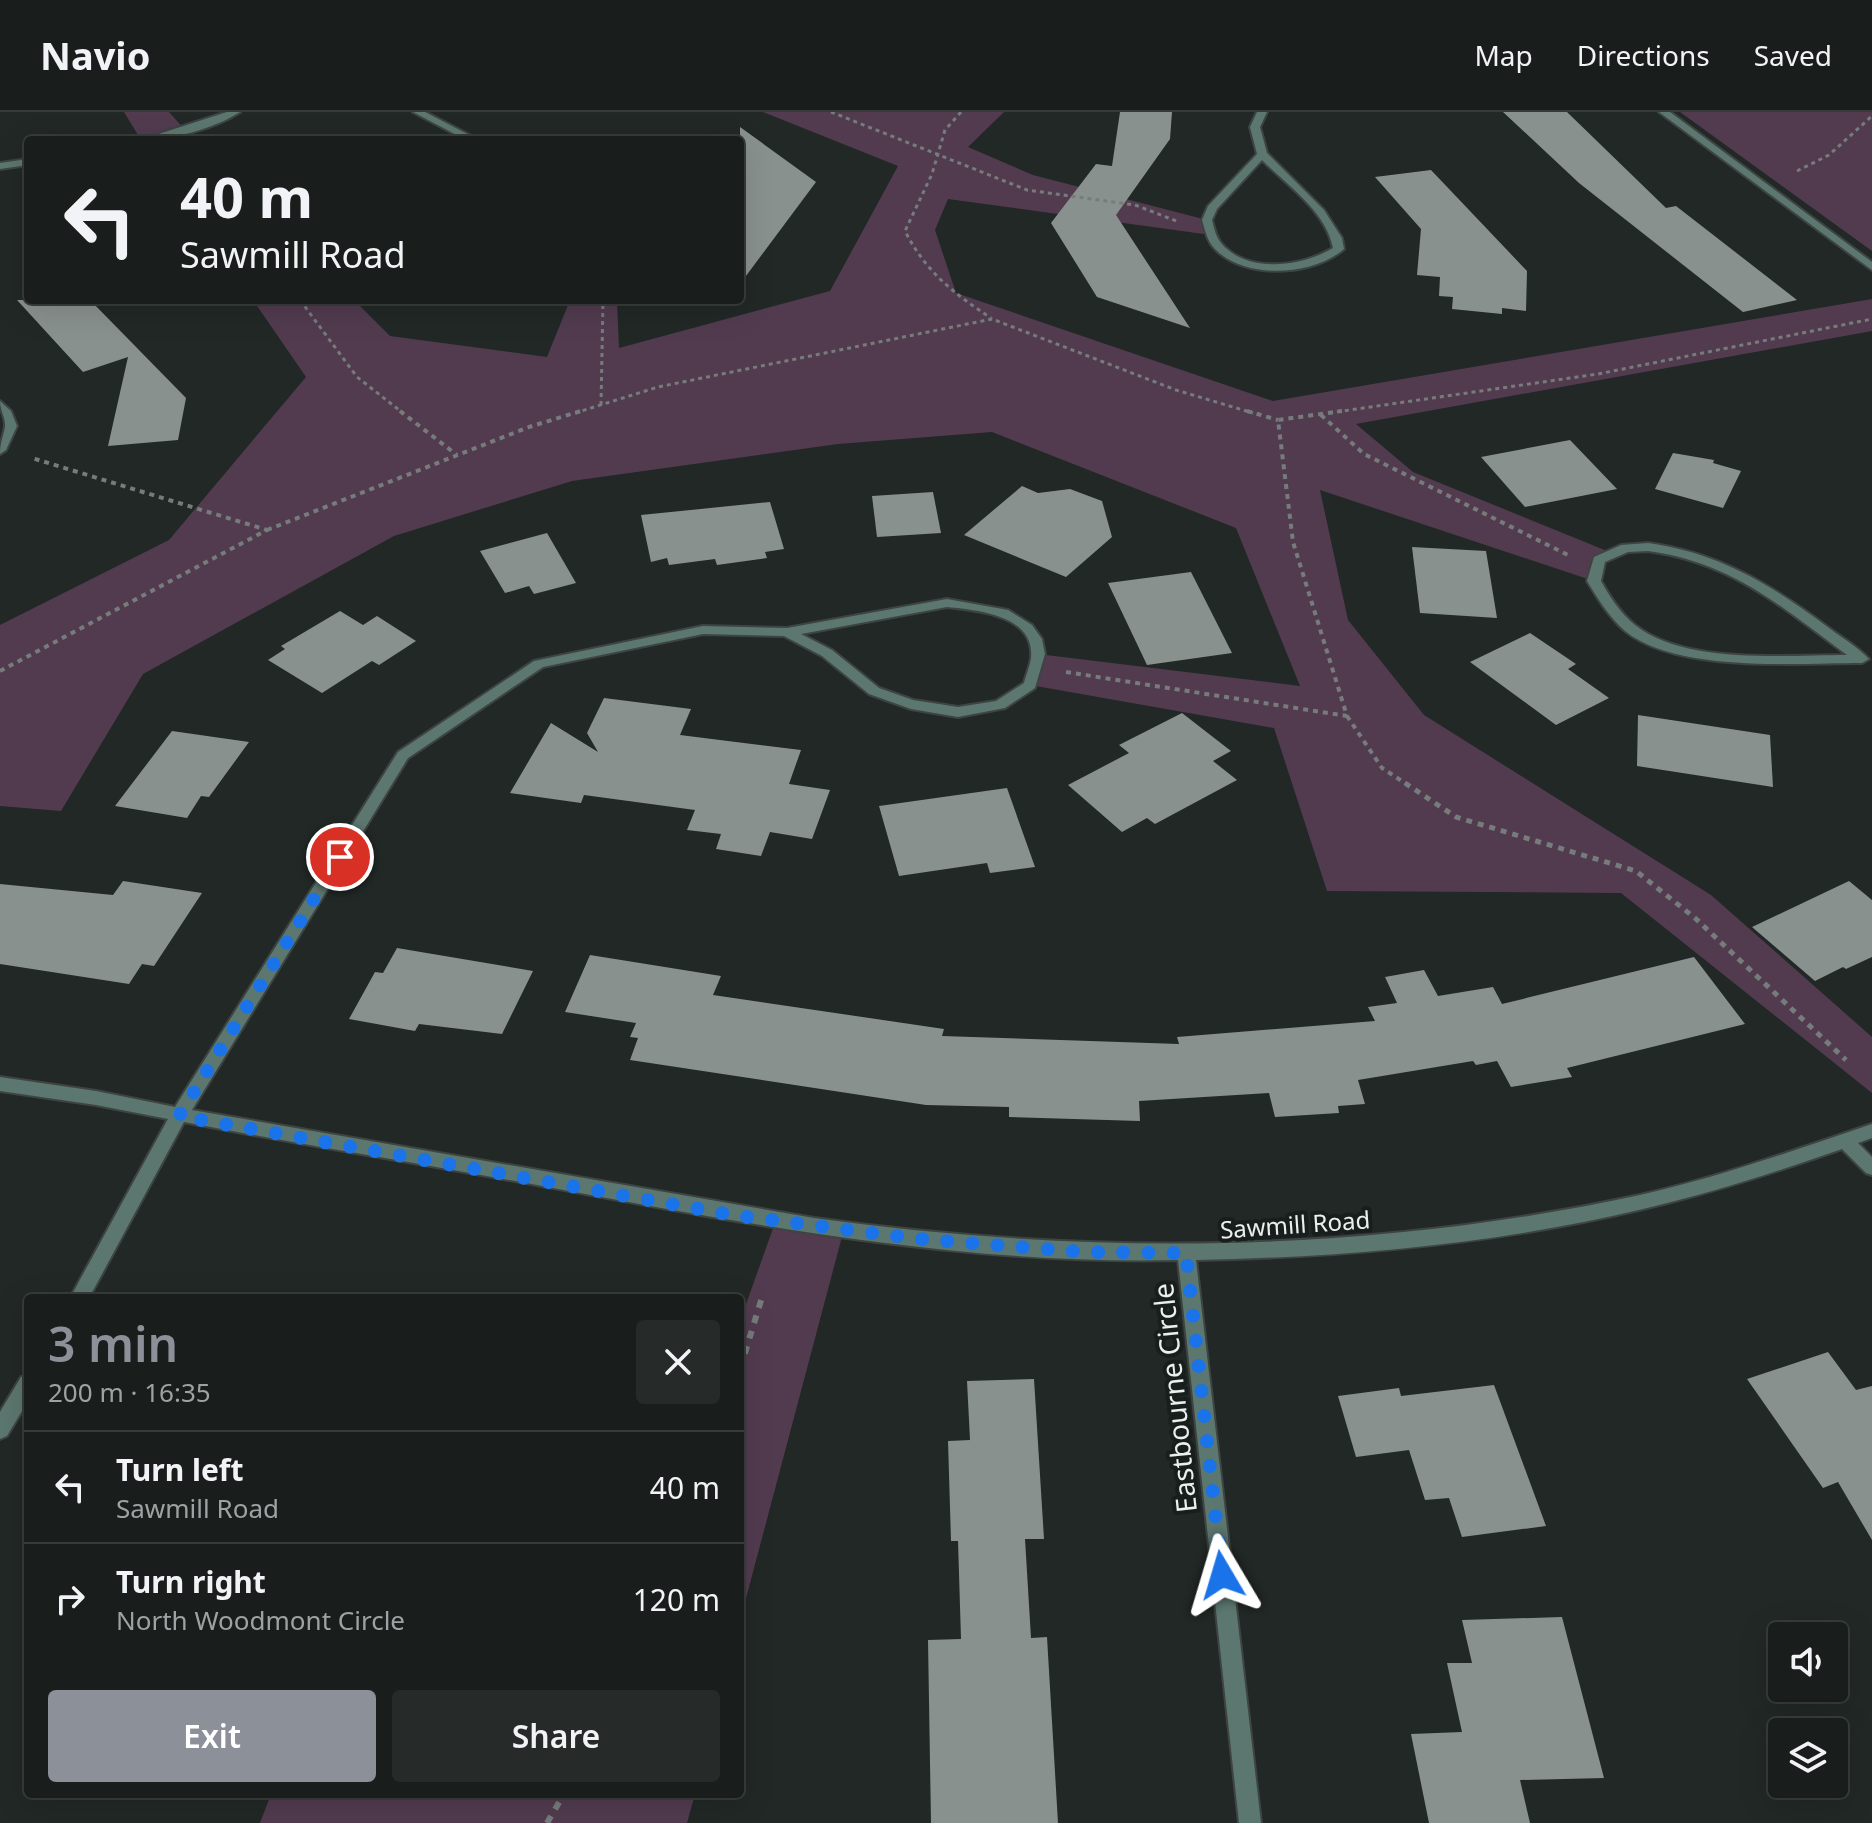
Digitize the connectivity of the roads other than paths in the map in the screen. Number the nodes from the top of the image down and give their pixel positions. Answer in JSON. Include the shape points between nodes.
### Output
{"nodes":[{"id":1,"x":235,"y":112,"type":"edge"},
{"id":2,"x":418,"y":112,"type":"edge"},
{"id":3,"x":1262,"y":112,"type":"edge"},
{"id":4,"x":1664,"y":112,"type":"edge"},
{"id":5,"x":160,"y":136,"type":"edge"},
{"id":6,"x":466,"y":136,"type":"edge"},
{"id":7,"x":1262,"y":154,"type":"junction"},
{"id":8,"x":24,"y":163,"type":"edge"},
{"id":9,"x":0,"y":166,"type":"edge"},
{"id":10,"x":1872,"y":267,"type":"edge"},
{"id":11,"x":0,"y":405,"type":"edge"},
{"id":12,"x":1,"y":449,"type":"edge"},
{"id":13,"x":787,"y":632,"type":"junction"},
{"id":14,"x":1867,"y":662,"type":"edge"},
{"id":15,"x":0,"y":1084,"type":"edge"},
{"id":16,"x":179,"y":1116,"type":"junction"},
{"id":17,"x":1872,"y":1131,"type":"edge"},
{"id":18,"x":1845,"y":1141,"type":"junction"},
{"id":19,"x":1872,"y":1168,"type":"edge"},
{"id":20,"x":1186,"y":1253,"type":"junction"},
{"id":21,"x":81,"y":1294,"type":"edge"},
{"id":22,"x":24,"y":1390,"type":"edge"},
{"id":23,"x":0,"y":1430,"type":"edge"},
{"id":24,"x":1250,"y":1823,"type":"edge"}],
"edges":[{"from":1,"to":5,"type":"street"},
{"from":2,"to":6,"type":"street"},
{"from":3,"to":7,"type":"street","via":[[1255,127]]},
{"from":4,"to":10,"type":"street"},
{"from":7,"to":7,"type":"street","via":[[1324,217],[1339,237],[1339,249],[1308,264],[1273,266],[1242,260],[1220,248],[1207,220],[1212,208]]},
{"from":8,"to":9,"type":"street"},
{"from":11,"to":12,"type":"street","via":[[14,424]]},
{"from":13,"to":13,"type":"street","via":[[947,603],[1009,614],[1030,632],[1038,654],[1030,685],[1000,705],[958,712],[874,691],[827,653]]},
{"from":13,"to":16,"type":"street","via":[[703,630],[539,664],[403,755]]},
{"from":14,"to":14,"type":"street","via":[[1703,655],[1660,646],[1614,613],[1594,581],[1595,568],[1612,553],[1648,547],[1717,560]]},
{"from":15,"to":16,"type":"street","name":"Sawmill Road"},
{"from":16,"to":20,"type":"street","name":"Sawmill Road","via":[[732,1215],[920,1239],[1082,1252]]},
{"from":16,"to":21,"type":"street"},
{"from":17,"to":18,"type":"street","name":"Sawmill Road"},
{"from":18,"to":19,"type":"street"},
{"from":18,"to":20,"type":"street","name":"Sawmill Road","via":[[1792,1161],[1669,1193],[1488,1231],[1346,1247]]},
{"from":20,"to":24,"type":"street","name":"Eastbourne Circle"},
{"from":22,"to":23,"type":"street"}]}
